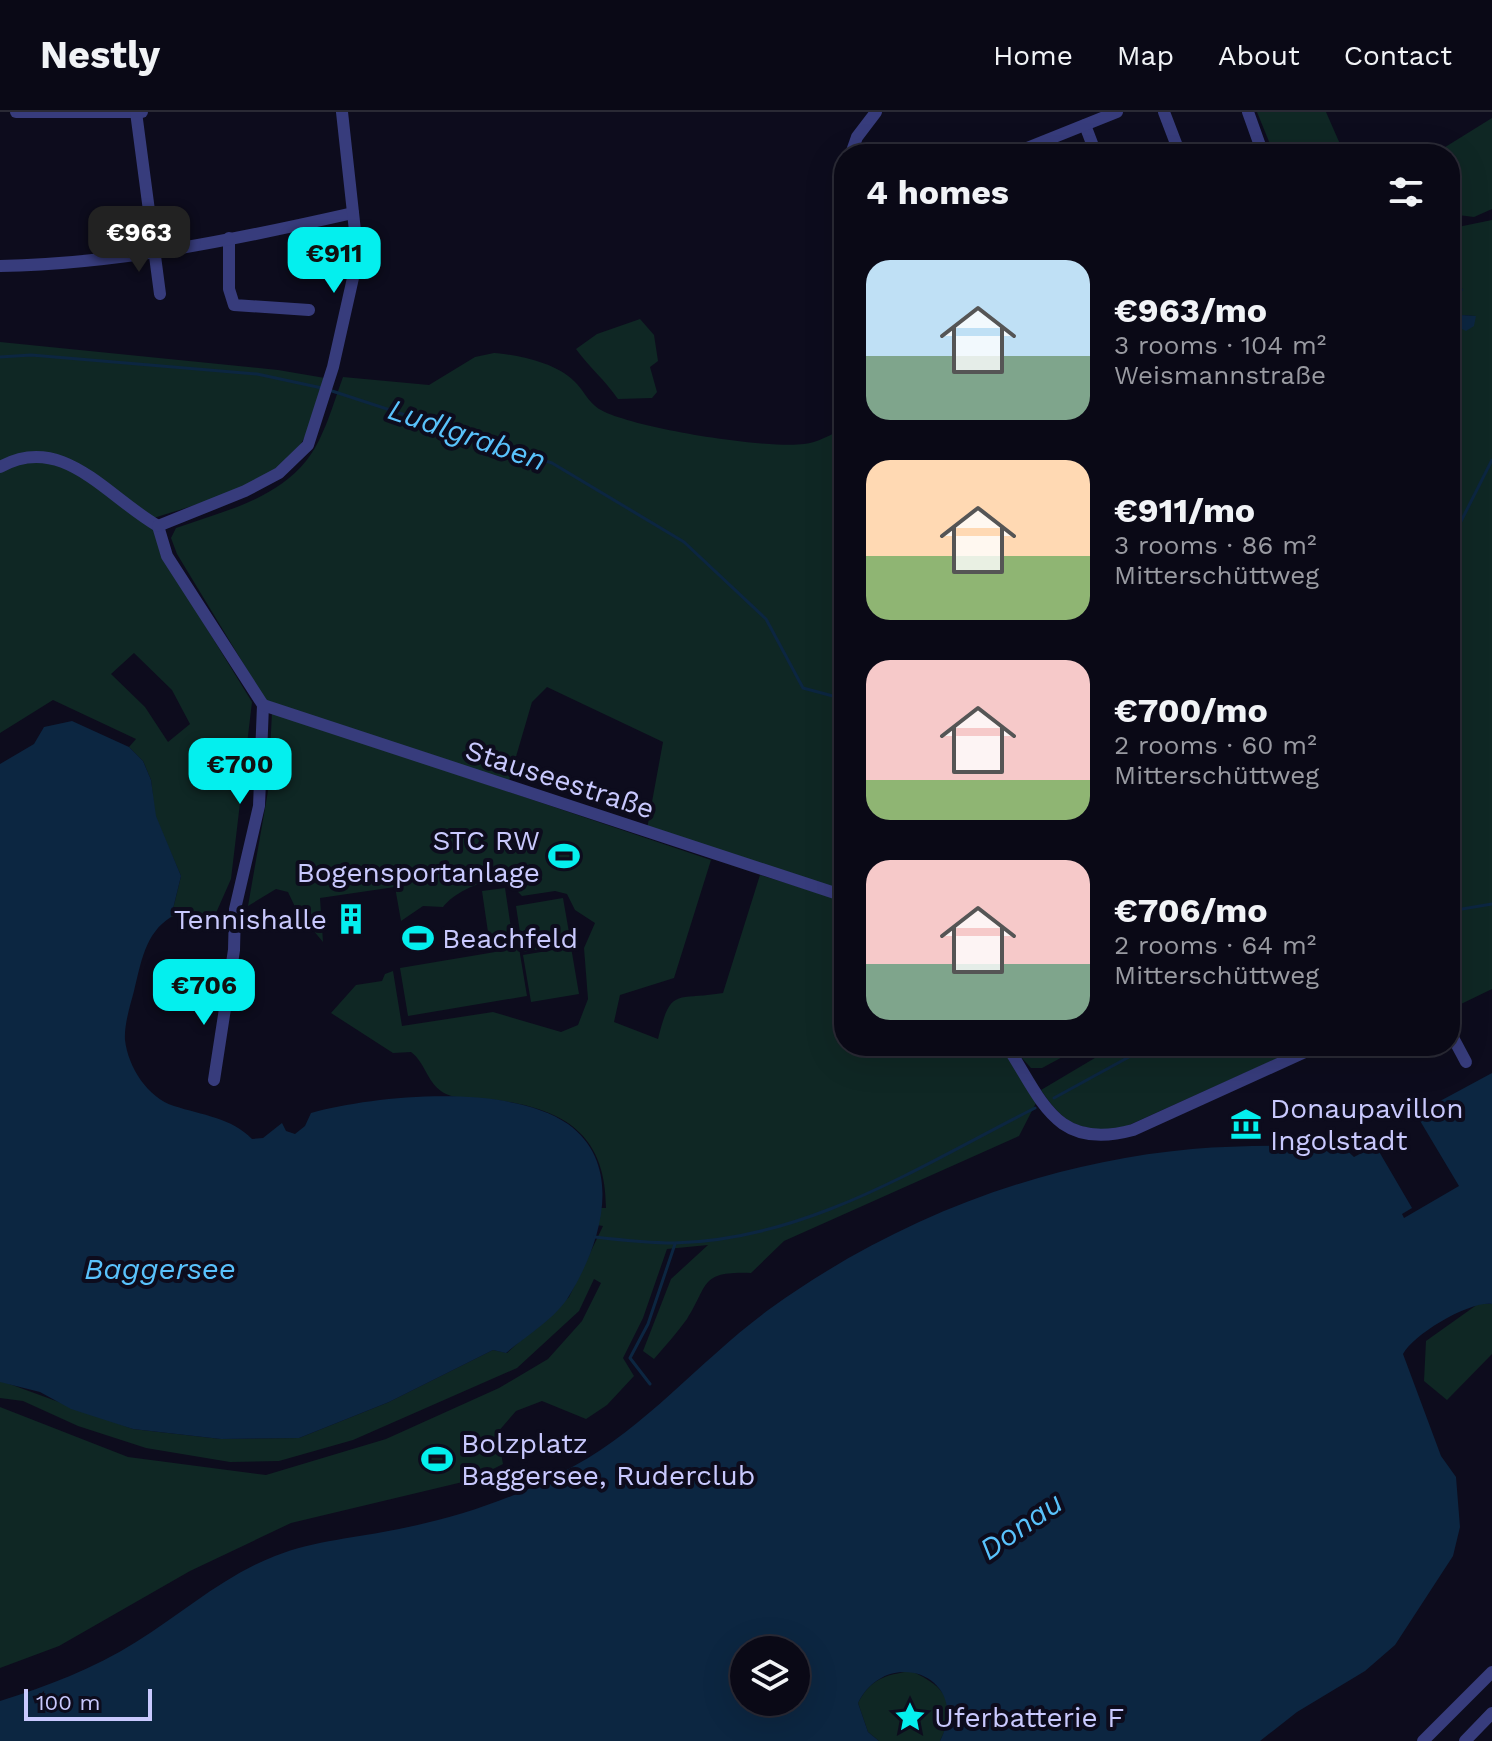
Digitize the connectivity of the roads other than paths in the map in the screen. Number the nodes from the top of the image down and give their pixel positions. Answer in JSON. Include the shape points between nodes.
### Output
{"nodes":[{"id":1,"x":16,"y":112,"type":"edge"},
{"id":2,"x":139,"y":112,"type":"edge"},
{"id":3,"x":342,"y":112,"type":"edge"},
{"id":4,"x":876,"y":112,"type":"edge"},
{"id":5,"x":1117,"y":112,"type":"edge"},
{"id":6,"x":1164,"y":112,"type":"edge"},
{"id":7,"x":1248,"y":112,"type":"edge"},
{"id":8,"x":1085,"y":125,"type":"junction"},
{"id":9,"x":855,"y":144,"type":"edge"},
{"id":10,"x":1037,"y":144,"type":"edge"},
{"id":11,"x":1092,"y":144,"type":"edge"},
{"id":12,"x":1176,"y":144,"type":"edge"},
{"id":13,"x":1259,"y":144,"type":"edge"},
{"id":14,"x":353,"y":213,"type":"junction"},
{"id":15,"x":229,"y":238,"type":"junction"},
{"id":16,"x":155,"y":251,"type":"junction"},
{"id":17,"x":0,"y":266,"type":"edge"},
{"id":18,"x":160,"y":294,"type":"dead end"},
{"id":19,"x":309,"y":310,"type":"dead end"},
{"id":20,"x":0,"y":467,"type":"edge"},
{"id":21,"x":158,"y":526,"type":"junction"},
{"id":22,"x":263,"y":705,"type":"junction"},
{"id":23,"x":834,"y":893,"type":"edge"},
{"id":24,"x":1460,"y":1051,"type":"edge"},
{"id":25,"x":1014,"y":1056,"type":"edge"},
{"id":26,"x":1296,"y":1056,"type":"edge"},
{"id":27,"x":1466,"y":1062,"type":"dead end"},
{"id":28,"x":214,"y":1080,"type":"dead end"},
{"id":29,"x":1492,"y":1672,"type":"edge"},
{"id":30,"x":1492,"y":1713,"type":"edge"},
{"id":31,"x":1423,"y":1741,"type":"edge"},
{"id":32,"x":1465,"y":1741,"type":"edge"}],
"edges":[{"from":1,"to":2,"type":"street"},
{"from":2,"to":16,"type":"street"},
{"from":3,"to":14,"type":"street"},
{"from":4,"to":9,"type":"street"},
{"from":5,"to":8,"type":"street"},
{"from":6,"to":12,"type":"street"},
{"from":7,"to":13,"type":"street"},
{"from":8,"to":10,"type":"street"},
{"from":8,"to":11,"type":"street"},
{"from":14,"to":15,"type":"street"},
{"from":14,"to":21,"type":"street","via":[[352,294],[308,445],[279,473]]},
{"from":15,"to":16,"type":"street"},
{"from":15,"to":19,"type":"street","via":[[234,305]]},
{"from":16,"to":17,"type":"street"},
{"from":16,"to":18,"type":"street"},
{"from":20,"to":21,"type":"street","via":[[34,454],[62,459]]},
{"from":21,"to":22,"type":"street","via":[[167,556]]},
{"from":22,"to":23,"type":"street","name":"Stauseestraße"},
{"from":22,"to":28,"type":"street","via":[[259,806],[235,909],[234,950]]},
{"from":24,"to":27,"type":"street"},
{"from":25,"to":26,"type":"street","via":[[1060,1124],[1105,1137],[1133,1130]]},
{"from":29,"to":31,"type":"street"},
{"from":30,"to":32,"type":"street"}]}
